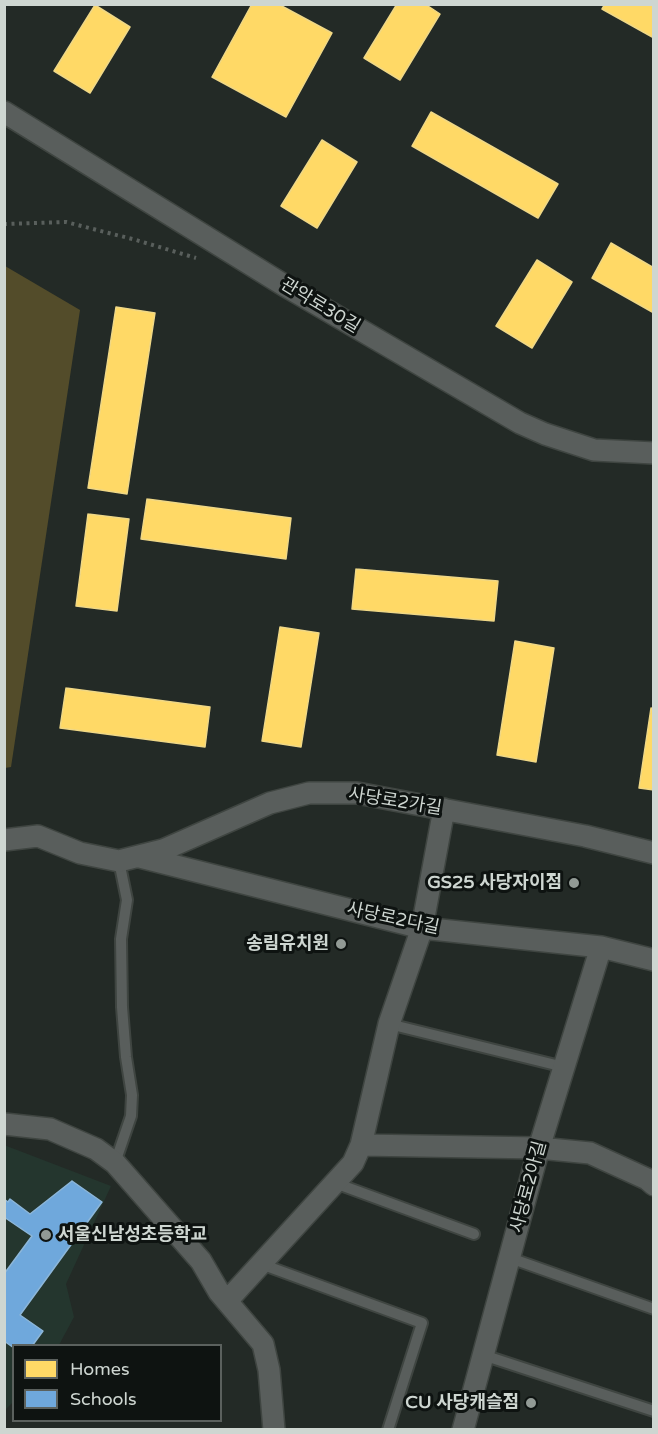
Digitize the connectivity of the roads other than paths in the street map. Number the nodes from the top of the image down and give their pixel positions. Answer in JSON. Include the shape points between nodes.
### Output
{"nodes":[{"id":1,"x":4,"y":112,"type":"edge"},
{"id":2,"x":654,"y":453,"type":"edge"},
{"id":3,"x":444,"y":809,"type":"junction"},
{"id":4,"x":4,"y":840,"type":"edge"},
{"id":5,"x":654,"y":853,"type":"edge"},
{"id":6,"x":128,"y":858,"type":"junction"},
{"id":7,"x":422,"y":928,"type":"junction"},
{"id":8,"x":601,"y":947,"type":"junction"},
{"id":9,"x":654,"y":960,"type":"edge"},
{"id":10,"x":388,"y":1024,"type":"junction"},
{"id":11,"x":564,"y":1067,"type":"junction"},
{"id":12,"x":4,"y":1124,"type":"edge"},
{"id":13,"x":361,"y":1145,"type":"junction"},
{"id":14,"x":539,"y":1148,"type":"junction"},
{"id":15,"x":115,"y":1163,"type":"junction"},
{"id":16,"x":335,"y":1183,"type":"junction"},
{"id":17,"x":654,"y":1185,"type":"edge"},
{"id":18,"x":474,"y":1234,"type":"dead end"},
{"id":19,"x":510,"y":1258,"type":"junction"},
{"id":20,"x":261,"y":1264,"type":"junction"},
{"id":21,"x":227,"y":1301,"type":"junction"},
{"id":22,"x":654,"y":1309,"type":"edge"},
{"id":23,"x":483,"y":1355,"type":"junction"},
{"id":24,"x":654,"y":1411,"type":"edge"},
{"id":25,"x":274,"y":1430,"type":"edge"},
{"id":26,"x":388,"y":1430,"type":"edge"},
{"id":27,"x":463,"y":1430,"type":"edge"}],
"edges":[{"from":1,"to":2,"type":"street","name":"관악로30길","via":[[287,287],[520,423],[594,450]]},
{"from":3,"to":5,"type":"street","name":"사당로2가길"},
{"from":3,"to":6,"type":"street","name":"사당로2가길","via":[[357,793],[309,793],[270,802],[163,850]]},
{"from":3,"to":7,"type":"street"},
{"from":4,"to":6,"type":"street","name":"사당로2가길","via":[[38,836],[80,853]]},
{"from":6,"to":7,"type":"street","name":"사당로2다길"},
{"from":6,"to":15,"type":"lane","via":[[121,939],[122,1007],[132,1095],[131,1116]]},
{"from":7,"to":8,"type":"street","name":"사당로2다길"},
{"from":7,"to":10,"type":"street"},
{"from":8,"to":9,"type":"street","name":"사당로2다길"},
{"from":8,"to":11,"type":"street","name":"사당로2아길"},
{"from":10,"to":11,"type":"lane"},
{"from":10,"to":13,"type":"street"},
{"from":11,"to":14,"type":"street","name":"사당로2아길"},
{"from":12,"to":15,"type":"street","via":[[50,1129],[96,1149]]},
{"from":13,"to":14,"type":"street"},
{"from":13,"to":16,"type":"street","via":[[353,1163]]},
{"from":14,"to":17,"type":"street","via":[[590,1153]]},
{"from":14,"to":19,"type":"street","name":"사당로2아길"},
{"from":15,"to":21,"type":"street","via":[[201,1261]]},
{"from":16,"to":18,"type":"lane"},
{"from":16,"to":20,"type":"street"},
{"from":19,"to":22,"type":"lane"},
{"from":19,"to":23,"type":"street","name":"사당로2아길"},
{"from":20,"to":21,"type":"street"},
{"from":20,"to":26,"type":"lane","via":[[422,1323]]},
{"from":21,"to":25,"type":"street","via":[[263,1344]]},
{"from":23,"to":24,"type":"lane"},
{"from":23,"to":27,"type":"street","name":"사당로2아길"}]}
